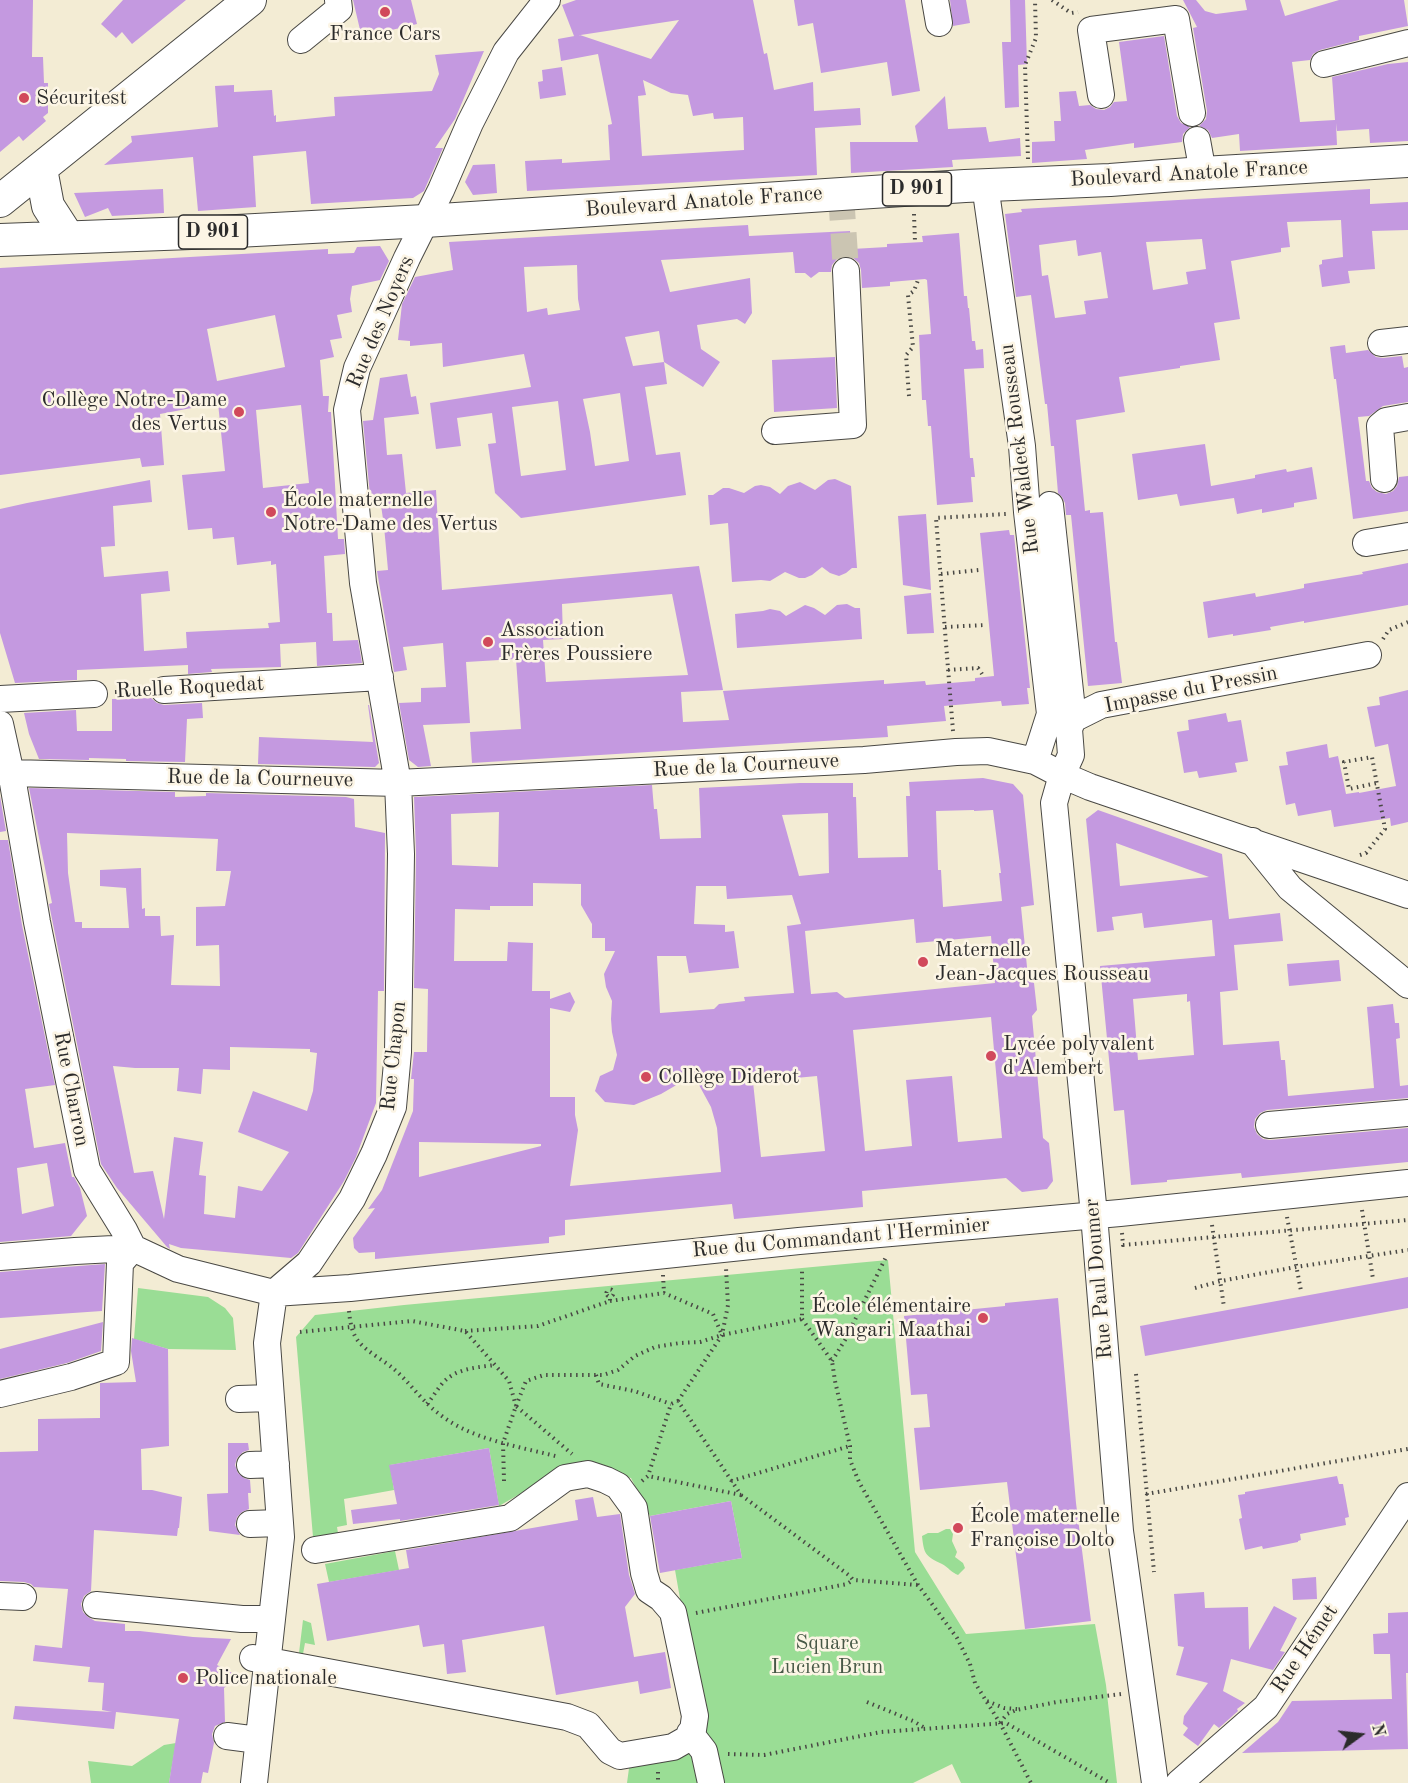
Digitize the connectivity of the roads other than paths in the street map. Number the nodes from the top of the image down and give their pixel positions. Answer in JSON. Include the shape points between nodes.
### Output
{"nodes":[{"id":1,"x":249,"y":0,"type":"edge"},
{"id":2,"x":338,"y":0,"type":"edge"},
{"id":3,"x":547,"y":0,"type":"edge"},
{"id":4,"x":301,"y":40,"type":"dead end"},
{"id":5,"x":1408,"y":43,"type":"edge"},
{"id":6,"x":1324,"y":64,"type":"dead end"},
{"id":7,"x":1101,"y":95,"type":"dead end"},
{"id":8,"x":1192,"y":113,"type":"dead end"},
{"id":9,"x":1197,"y":140,"type":"dead end"},
{"id":10,"x":1408,"y":161,"type":"edge"},
{"id":11,"x":41,"y":169,"type":"junction"},
{"id":12,"x":1203,"y":173,"type":"junction"},
{"id":13,"x":985,"y":185,"type":"junction"},
{"id":14,"x":0,"y":201,"type":"edge"},
{"id":15,"x":426,"y":221,"type":"junction"},
{"id":16,"x":68,"y":237,"type":"junction"},
{"id":17,"x":0,"y":240,"type":"edge"},
{"id":18,"x":846,"y":271,"type":"tunnel mouth"},
{"id":19,"x":1408,"y":340,"type":"edge"},
{"id":20,"x":1381,"y":344,"type":"dead end"},
{"id":21,"x":1408,"y":417,"type":"edge"},
{"id":22,"x":775,"y":431,"type":"dead end"},
{"id":23,"x":1384,"y":479,"type":"dead end"},
{"id":24,"x":1408,"y":536,"type":"edge"},
{"id":25,"x":1366,"y":543,"type":"dead end"},
{"id":26,"x":1368,"y":655,"type":"road end"},
{"id":27,"x":380,"y":677,"type":"junction"},
{"id":28,"x":164,"y":690,"type":"road end"},
{"id":29,"x":94,"y":694,"type":"road end"},
{"id":30,"x":0,"y":699,"type":"edge"},
{"id":31,"x":1062,"y":716,"type":"junction"},
{"id":32,"x":0,"y":724,"type":"edge"},
{"id":33,"x":1035,"y":761,"type":"junction"},
{"id":34,"x":1066,"y":765,"type":"junction"},
{"id":35,"x":11,"y":773,"type":"junction"},
{"id":36,"x":398,"y":783,"type":"junction"},
{"id":37,"x":1252,"y":841,"type":"junction"},
{"id":38,"x":1408,"y":895,"type":"edge"},
{"id":39,"x":1408,"y":985,"type":"edge"},
{"id":40,"x":1408,"y":1113,"type":"edge"},
{"id":41,"x":1269,"y":1125,"type":"dead end"},
{"id":42,"x":1408,"y":1183,"type":"edge"},
{"id":43,"x":1094,"y":1215,"type":"junction"},
{"id":44,"x":133,"y":1248,"type":"junction"},
{"id":45,"x":0,"y":1257,"type":"edge"},
{"id":46,"x":274,"y":1293,"type":"junction"},
{"id":47,"x":0,"y":1394,"type":"edge"},
{"id":48,"x":271,"y":1398,"type":"junction"},
{"id":49,"x":239,"y":1399,"type":"dead end"},
{"id":50,"x":276,"y":1464,"type":"junction"},
{"id":51,"x":250,"y":1465,"type":"dead end"},
{"id":52,"x":1408,"y":1496,"type":"edge"},
{"id":53,"x":280,"y":1523,"type":"junction"},
{"id":54,"x":250,"y":1524,"type":"dead end"},
{"id":55,"x":315,"y":1550,"type":"dead end"},
{"id":56,"x":96,"y":1605,"type":"dead end"},
{"id":57,"x":272,"y":1619,"type":"junction"},
{"id":58,"x":260,"y":1659,"type":"junction"},
{"id":59,"x":227,"y":1736,"type":"dead end"},
{"id":60,"x":258,"y":1740,"type":"junction"},
{"id":61,"x":698,"y":1742,"type":"junction"},
{"id":62,"x":254,"y":1783,"type":"edge"},
{"id":63,"x":711,"y":1783,"type":"edge"},
{"id":64,"x":1155,"y":1783,"type":"edge"},
{"id":65,"x":1179,"y":1783,"type":"edge"}],
"edges":[{"from":1,"to":11,"type":"main road"},
{"from":2,"to":4,"type":"street","via":[[339,9]]},
{"from":3,"to":15,"type":"street","name":"Rue des Noyers","via":[[506,52]]},
{"from":5,"to":6,"type":"street"},
{"from":7,"to":8,"type":"street","via":[[1091,30],[1176,19]]},
{"from":9,"to":12,"type":"street"},
{"from":10,"to":12,"type":"main road","name":"Boulevard Anatole France","number":"D 901"},
{"from":11,"to":14,"type":"main road"},
{"from":11,"to":16,"type":"main road","via":[[48,206]]},
{"from":12,"to":13,"type":"main road","name":"Boulevard Anatole France","number":"D 901"},
{"from":13,"to":15,"type":"main road","name":"Boulevard Anatole France","number":"D 901"},
{"from":13,"to":31,"type":"street","name":"Rue Waldeck Rousseau","via":[[1022,446],[1039,509]]},
{"from":15,"to":16,"type":"main road","name":"Boulevard Anatole France","number":"D 901"},
{"from":15,"to":27,"type":"street","name":"Rue des Noyers","via":[[357,368],[347,410],[363,583]]},
{"from":16,"to":17,"type":"main road","name":"Boulevard Anatole France","number":"D 901"},
{"from":18,"to":22,"type":"street","via":[[853,424]]},
{"from":19,"to":20,"type":"street"},
{"from":21,"to":23,"type":"street","via":[[1380,426]]},
{"from":24,"to":25,"type":"street"},
{"from":26,"to":31,"type":"street","name":"Impasse du Pressin","via":[[1101,705]]},
{"from":27,"to":28,"type":"street","name":"Ruelle Roquedat"},
{"from":27,"to":36,"type":"street","name":"Rue des Noyers"},
{"from":29,"to":30,"type":"street","name":"Ruelle Roquedat"},
{"from":31,"to":33,"type":"street"},
{"from":31,"to":34,"type":"street","via":[[1069,729]]},
{"from":32,"to":35,"type":"street","name":"Rue Charron"},
{"from":33,"to":34,"type":"street","name":"Rue de la Courneuve"},
{"from":33,"to":36,"type":"street","name":"Rue de la Courneuve","via":[[987,751],[956,752]]},
{"from":34,"to":37,"type":"street","name":"Rue de la Courneuve","via":[[1090,787]]},
{"from":34,"to":43,"type":"street","name":"Rue Paul Doumer","via":[[1054,803]]},
{"from":35,"to":36,"type":"street","name":"Rue de la Courneuve"},
{"from":35,"to":44,"type":"street","name":"Rue Charron","via":[[87,1170]]},
{"from":36,"to":46,"type":"street","name":"Rue Chapon","via":[[400,998],[393,1107],[352,1199],[309,1263]]},
{"from":37,"to":38,"type":"street","name":"Rue de la Courneuve"},
{"from":37,"to":39,"type":"street","via":[[1290,888]]},
{"from":40,"to":41,"type":"street"},
{"from":42,"to":43,"type":"street","name":"Rue du Commandant l'Herminier"},
{"from":43,"to":46,"type":"street","name":"Rue du Commandant l'Herminier"},
{"from":43,"to":64,"type":"street","name":"Rue Paul Doumer","via":[[1120,1531]]},
{"from":44,"to":45,"type":"street"},
{"from":44,"to":46,"type":"street","via":[[178,1269]]},
{"from":44,"to":47,"type":"street","via":[[120,1263],[116,1362]]},
{"from":46,"to":48,"type":"street","via":[[267,1343]]},
{"from":48,"to":49,"type":"street"},
{"from":48,"to":50,"type":"street"},
{"from":50,"to":51,"type":"street"},
{"from":50,"to":53,"type":"street"},
{"from":52,"to":65,"type":"street","name":"Rue Hémet","via":[[1266,1707]]},
{"from":53,"to":54,"type":"street"},
{"from":53,"to":57,"type":"street"},
{"from":55,"to":61,"type":"street","via":[[510,1518],[565,1478],[588,1474],[618,1486],[634,1508],[649,1590],[673,1612]]},
{"from":56,"to":57,"type":"street"},
{"from":57,"to":58,"type":"street"},
{"from":58,"to":60,"type":"street"},
{"from":58,"to":61,"type":"street","via":[[567,1717],[588,1725],[610,1751],[620,1756],[673,1747],[687,1739]]},
{"from":59,"to":60,"type":"street"},
{"from":60,"to":62,"type":"street"},
{"from":61,"to":63,"type":"street"}]}
